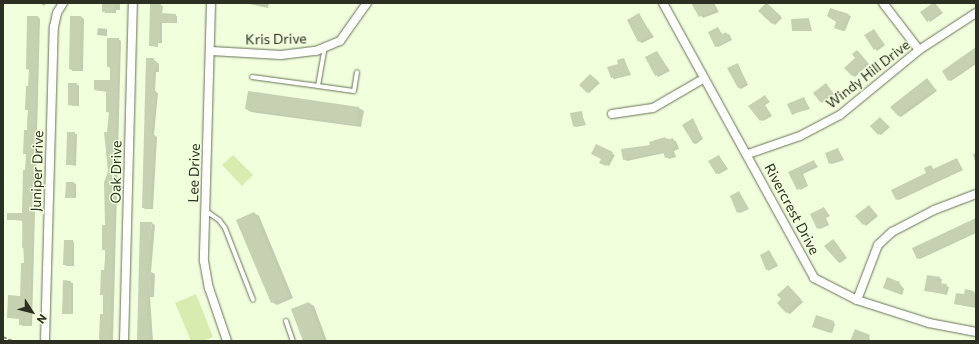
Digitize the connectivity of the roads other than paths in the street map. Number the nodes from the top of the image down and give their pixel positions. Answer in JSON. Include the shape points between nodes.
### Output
{"nodes":[{"id":1,"x":63,"y":3,"type":"edge"},
{"id":2,"x":134,"y":3,"type":"edge"},
{"id":3,"x":211,"y":3,"type":"edge"},
{"id":4,"x":367,"y":3,"type":"edge"},
{"id":5,"x":663,"y":3,"type":"edge"},
{"id":6,"x":883,"y":3,"type":"edge"},
{"id":7,"x":976,"y":13,"type":"edge"},
{"id":8,"x":326,"y":47,"type":"junction"},
{"id":9,"x":919,"y":50,"type":"junction"},
{"id":10,"x":211,"y":51,"type":"junction"},
{"id":11,"x":357,"y":72,"type":"dead end"},
{"id":12,"x":252,"y":77,"type":"dead end"},
{"id":13,"x":703,"y":79,"type":"junction"},
{"id":14,"x":318,"y":86,"type":"junction"},
{"id":15,"x":612,"y":114,"type":"dead end"},
{"id":16,"x":748,"y":154,"type":"junction"},
{"id":17,"x":976,"y":194,"type":"edge"},
{"id":18,"x":206,"y":211,"type":"junction"},
{"id":19,"x":253,"y":300,"type":"dead end"},
{"id":20,"x":857,"y":300,"type":"junction"},
{"id":21,"x":286,"y":321,"type":"dead end"},
{"id":22,"x":976,"y":332,"type":"edge"},
{"id":23,"x":44,"y":341,"type":"edge"},
{"id":24,"x":124,"y":341,"type":"edge"},
{"id":25,"x":227,"y":341,"type":"edge"},
{"id":26,"x":293,"y":341,"type":"edge"}],
"edges":[{"from":1,"to":23,"type":"street","name":"Juniper Drive","via":[[57,12],[54,27]]},
{"from":2,"to":24,"type":"street","name":"Oak Drive"},
{"from":3,"to":10,"type":"street","name":"Lee Drive"},
{"from":4,"to":8,"type":"street","name":"Kris Drive","via":[[340,41]]},
{"from":5,"to":13,"type":"street","name":"Rivercrest Drive"},
{"from":6,"to":9,"type":"street"},
{"from":7,"to":9,"type":"street","name":"Windy Hill Drive"},
{"from":8,"to":10,"type":"street","name":"Kris Drive","via":[[316,51],[281,54]]},
{"from":8,"to":14,"type":"lane"},
{"from":9,"to":16,"type":"street","name":"Windy Hill Drive","via":[[840,115],[800,136]]},
{"from":10,"to":18,"type":"street","name":"Lee Drive"},
{"from":11,"to":14,"type":"lane","via":[[354,91]]},
{"from":12,"to":14,"type":"lane"},
{"from":13,"to":15,"type":"street","via":[[653,108]]},
{"from":13,"to":16,"type":"street","name":"Rivercrest Drive"},
{"from":16,"to":20,"type":"street","name":"Rivercrest Drive","via":[[814,278]]},
{"from":17,"to":20,"type":"street","via":[[934,210],[892,232],[878,245]]},
{"from":18,"to":19,"type":"lane","via":[[225,228]]},
{"from":18,"to":25,"type":"street","name":"Lee Drive","via":[[204,261]]},
{"from":20,"to":22,"type":"street","name":"Rivercrest Drive","via":[[929,323]]},
{"from":21,"to":26,"type":"lane"}]}
